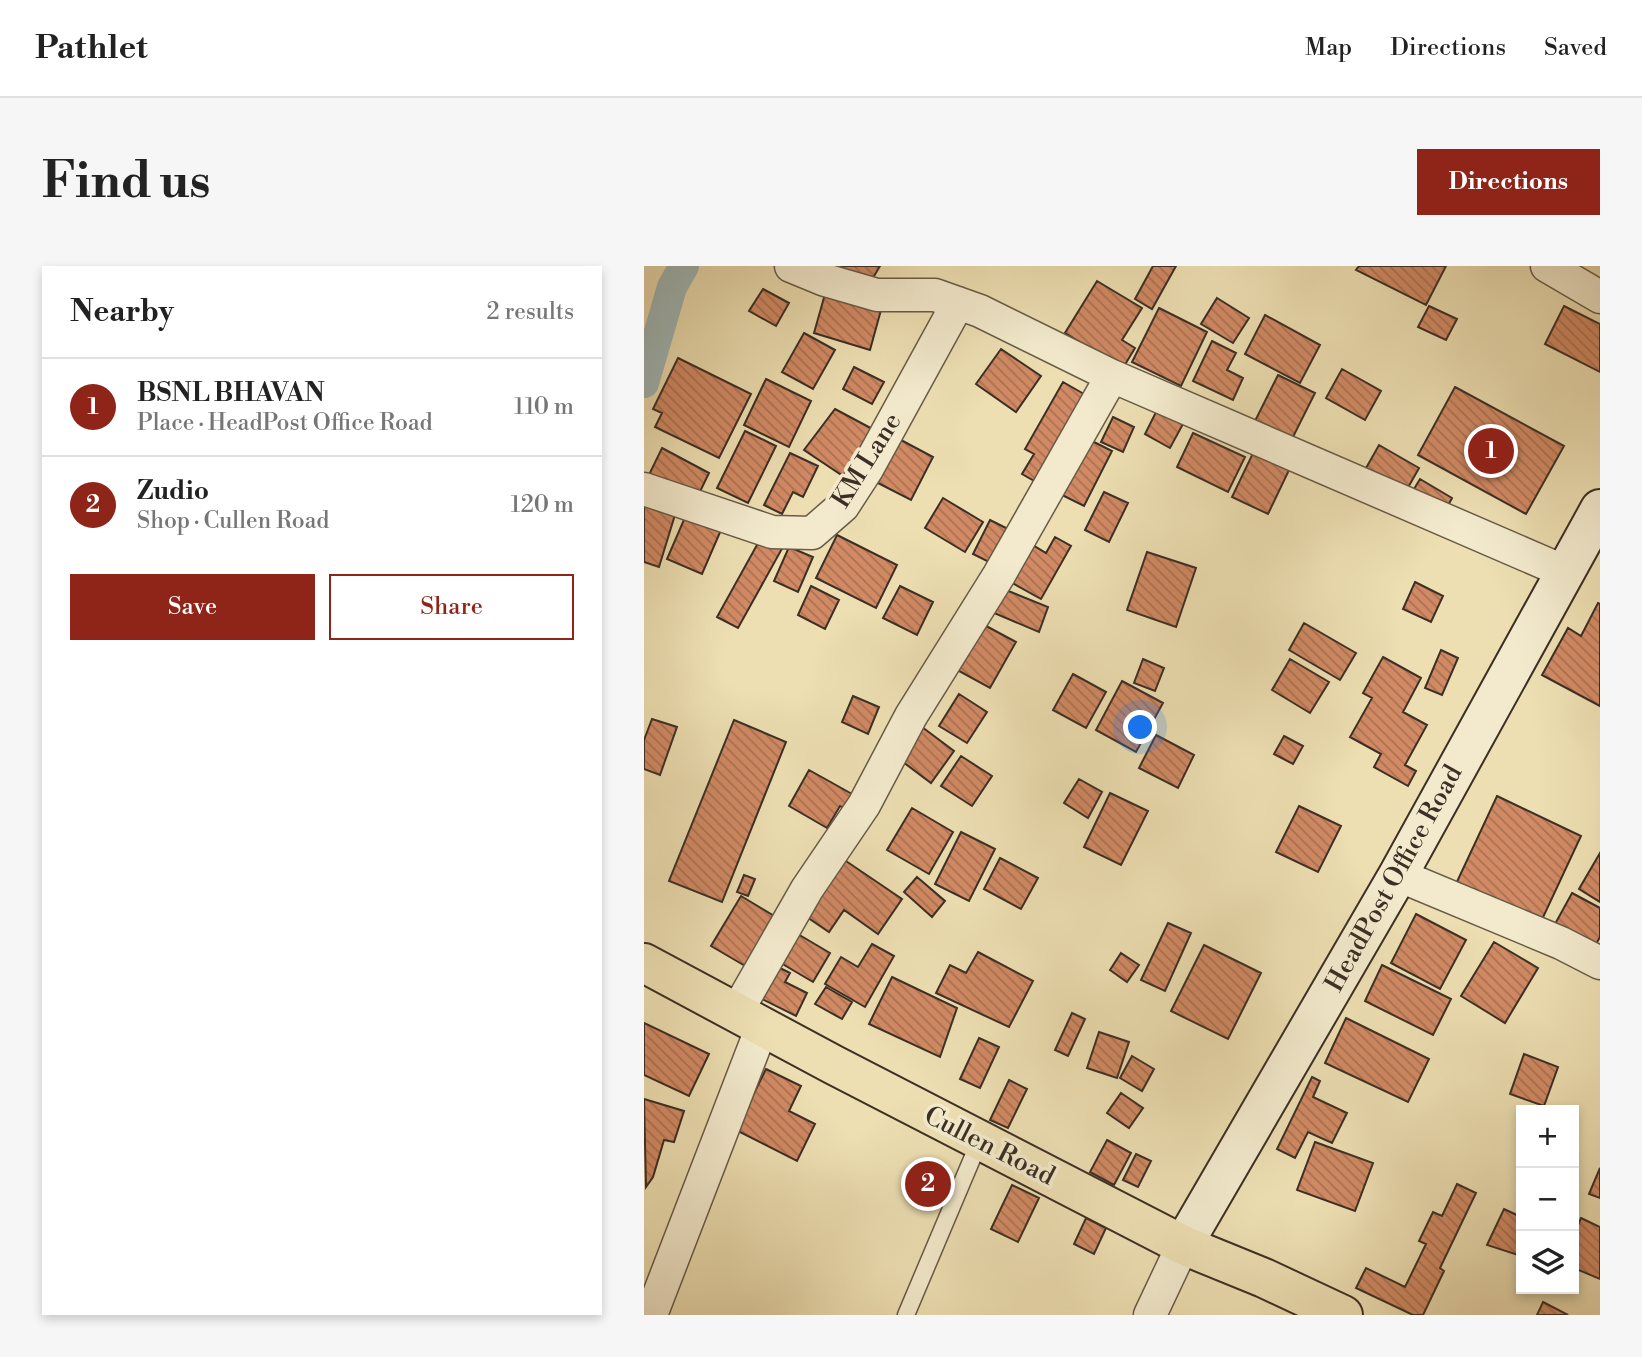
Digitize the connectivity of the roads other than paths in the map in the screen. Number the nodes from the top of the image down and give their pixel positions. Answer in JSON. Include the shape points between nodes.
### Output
{"nodes":[{"id":1,"x":791,"y":266,"type":"edge"},
{"id":2,"x":1547,"y":266,"type":"edge"},
{"id":3,"x":1600,"y":298,"type":"edge"},
{"id":4,"x":958,"y":303,"type":"junction"},
{"id":5,"x":1112,"y":376,"type":"junction"},
{"id":6,"x":644,"y":489,"type":"edge"},
{"id":7,"x":1600,"y":509,"type":"edge"},
{"id":8,"x":1563,"y":571,"type":"junction"},
{"id":9,"x":1398,"y":875,"type":"junction"},
{"id":10,"x":644,"y":963,"type":"edge"},
{"id":11,"x":1600,"y":963,"type":"edge"},
{"id":12,"x":749,"y":1020,"type":"junction"},
{"id":13,"x":979,"y":1140,"type":"junction"},
{"id":14,"x":1183,"y":1245,"type":"junction"},
{"id":15,"x":651,"y":1315,"type":"edge"},
{"id":16,"x":906,"y":1315,"type":"edge"},
{"id":17,"x":1150,"y":1315,"type":"edge"},
{"id":18,"x":1343,"y":1315,"type":"edge"}],
"edges":[{"from":1,"to":4,"type":"street","via":[[877,295],[935,295]]},
{"from":2,"to":3,"type":"street"},
{"from":4,"to":5,"type":"street"},
{"from":4,"to":6,"type":"street","name":"KM Lane","via":[[867,469],[843,506],[812,533],[772,532]]},
{"from":5,"to":8,"type":"street"},
{"from":5,"to":12,"type":"street","via":[[999,575],[911,716],[864,805],[807,888]]},
{"from":7,"to":8,"type":"main road","name":"HeadPost Office Road"},
{"from":8,"to":9,"type":"main road","name":"HeadPost Office Road"},
{"from":9,"to":11,"type":"street"},
{"from":9,"to":14,"type":"main road","name":"HeadPost Office Road"},
{"from":10,"to":12,"type":"main road","name":"Cullen Road"},
{"from":12,"to":13,"type":"main road","name":"Cullen Road"},
{"from":12,"to":15,"type":"street"},
{"from":13,"to":14,"type":"main road","name":"Cullen Road"},
{"from":13,"to":16,"type":"lane"},
{"from":14,"to":17,"type":"street"},
{"from":14,"to":18,"type":"main road","name":"Cullen Road"}]}
